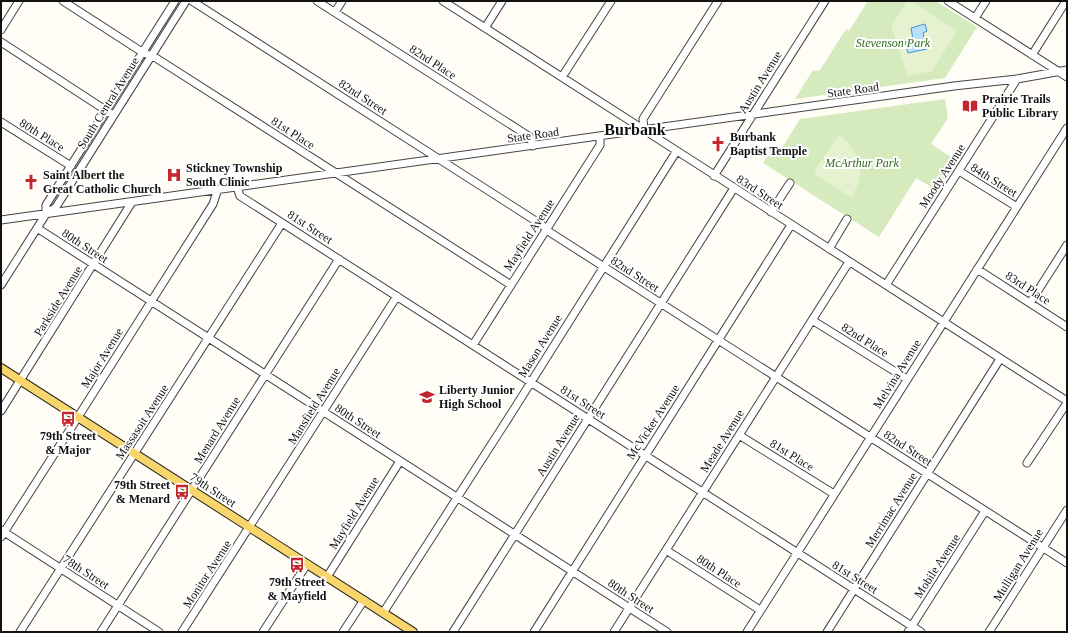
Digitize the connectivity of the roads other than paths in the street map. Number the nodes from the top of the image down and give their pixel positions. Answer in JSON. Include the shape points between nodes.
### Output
{"nodes":[{"id":1,"x":19,"y":1,"type":"edge"},
{"id":2,"x":63,"y":1,"type":"edge"},
{"id":3,"x":175,"y":1,"type":"edge"},
{"id":4,"x":186,"y":1,"type":"edge"},
{"id":5,"x":192,"y":1,"type":"edge"},
{"id":6,"x":317,"y":1,"type":"edge"},
{"id":7,"x":342,"y":1,"type":"edge"},
{"id":8,"x":443,"y":1,"type":"edge"},
{"id":9,"x":502,"y":1,"type":"edge"},
{"id":10,"x":611,"y":1,"type":"edge"},
{"id":11,"x":718,"y":1,"type":"edge"},
{"id":12,"x":825,"y":1,"type":"edge"},
{"id":13,"x":948,"y":1,"type":"edge"},
{"id":14,"x":986,"y":1,"type":"edge"},
{"id":15,"x":1066,"y":1,"type":"edge"},
{"id":16,"x":335,"y":12,"type":"junction"},
{"id":17,"x":975,"y":18,"type":"junction"},
{"id":18,"x":485,"y":28,"type":"junction"},
{"id":19,"x":1,"y":30,"type":"edge"},
{"id":20,"x":1,"y":42,"type":"edge"},
{"id":21,"x":142,"y":52,"type":"junction"},
{"id":22,"x":1032,"y":55,"type":"junction"},
{"id":23,"x":151,"y":56,"type":"junction"},
{"id":24,"x":1067,"y":70,"type":"edge"},
{"id":25,"x":1058,"y":71,"type":"junction"},
{"id":26,"x":562,"y":77,"type":"junction"},
{"id":27,"x":1067,"y":77,"type":"edge"},
{"id":28,"x":1017,"y":79,"type":"junction"},
{"id":29,"x":106,"y":110,"type":"junction"},
{"id":30,"x":113,"y":115,"type":"junction"},
{"id":31,"x":752,"y":116,"type":"junction"},
{"id":32,"x":1,"y":122,"type":"edge"},
{"id":33,"x":1067,"y":128,"type":"edge"},
{"id":34,"x":644,"y":130,"type":"junction"},
{"id":35,"x":600,"y":137,"type":"junction"},
{"id":36,"x":533,"y":146,"type":"junction"},
{"id":37,"x":676,"y":152,"type":"junction"},
{"id":38,"x":440,"y":159,"type":"junction"},
{"id":39,"x":71,"y":166,"type":"junction"},
{"id":40,"x":959,"y":171,"type":"junction"},
{"id":41,"x":337,"y":174,"type":"junction"},
{"id":42,"x":714,"y":176,"type":"junction"},
{"id":43,"x":790,"y":183,"type":"dead end"},
{"id":44,"x":237,"y":187,"type":"junction"},
{"id":45,"x":734,"y":188,"type":"junction"},
{"id":46,"x":218,"y":189,"type":"junction"},
{"id":47,"x":132,"y":202,"type":"junction"},
{"id":48,"x":1017,"y":207,"type":"junction"},
{"id":49,"x":771,"y":212,"type":"junction"},
{"id":50,"x":46,"y":214,"type":"junction"},
{"id":51,"x":847,"y":219,"type":"dead end"},
{"id":52,"x":1,"y":220,"type":"edge"},
{"id":53,"x":282,"y":223,"type":"junction"},
{"id":54,"x":791,"y":225,"type":"junction"},
{"id":55,"x":37,"y":228,"type":"junction"},
{"id":56,"x":547,"y":229,"type":"junction"},
{"id":57,"x":1067,"y":245,"type":"edge"},
{"id":58,"x":829,"y":249,"type":"junction"},
{"id":59,"x":339,"y":259,"type":"junction"},
{"id":60,"x":849,"y":262,"type":"junction"},
{"id":61,"x":94,"y":264,"type":"junction"},
{"id":62,"x":604,"y":267,"type":"junction"},
{"id":63,"x":977,"y":269,"type":"junction"},
{"id":64,"x":1,"y":285,"type":"edge"},
{"id":65,"x":511,"y":285,"type":"junction"},
{"id":66,"x":886,"y":286,"type":"junction"},
{"id":67,"x":397,"y":296,"type":"junction"},
{"id":68,"x":151,"y":302,"type":"junction"},
{"id":69,"x":1030,"y":303,"type":"junction"},
{"id":70,"x":661,"y":304,"type":"junction"},
{"id":71,"x":812,"y":320,"type":"junction"},
{"id":72,"x":943,"y":322,"type":"junction"},
{"id":73,"x":1067,"y":327,"type":"edge"},
{"id":74,"x":209,"y":338,"type":"junction"},
{"id":75,"x":718,"y":340,"type":"junction"},
{"id":76,"x":473,"y":345,"type":"junction"},
{"id":77,"x":1000,"y":359,"type":"junction"},
{"id":78,"x":1,"y":368,"type":"edge"},
{"id":79,"x":266,"y":374,"type":"junction"},
{"id":80,"x":776,"y":377,"type":"junction"},
{"id":81,"x":907,"y":379,"type":"junction"},
{"id":82,"x":21,"y":381,"type":"junction"},
{"id":83,"x":530,"y":382,"type":"junction"},
{"id":84,"x":1067,"y":402,"type":"edge"},
{"id":85,"x":1,"y":411,"type":"edge"},
{"id":86,"x":323,"y":412,"type":"junction"},
{"id":87,"x":78,"y":417,"type":"junction"},
{"id":88,"x":588,"y":418,"type":"junction"},
{"id":89,"x":739,"y":435,"type":"junction"},
{"id":90,"x":870,"y":437,"type":"junction"},
{"id":91,"x":135,"y":454,"type":"junction"},
{"id":92,"x":645,"y":455,"type":"junction"},
{"id":93,"x":400,"y":461,"type":"junction"},
{"id":94,"x":1026,"y":463,"type":"dead end"},
{"id":95,"x":927,"y":474,"type":"junction"},
{"id":96,"x":192,"y":490,"type":"junction"},
{"id":97,"x":703,"y":492,"type":"junction"},
{"id":98,"x":834,"y":494,"type":"junction"},
{"id":99,"x":457,"y":498,"type":"junction"},
{"id":100,"x":1067,"y":510,"type":"edge"},
{"id":101,"x":985,"y":511,"type":"junction"},
{"id":102,"x":250,"y":527,"type":"junction"},
{"id":103,"x":2,"y":533,"type":"edge"},
{"id":104,"x":514,"y":534,"type":"junction"},
{"id":105,"x":1042,"y":547,"type":"junction"},
{"id":106,"x":666,"y":550,"type":"junction"},
{"id":107,"x":797,"y":553,"type":"junction"},
{"id":108,"x":1067,"y":563,"type":"edge"},
{"id":109,"x":307,"y":564,"type":"junction"},
{"id":110,"x":60,"y":569,"type":"junction"},
{"id":111,"x":572,"y":571,"type":"junction"},
{"id":112,"x":327,"y":577,"type":"junction"},
{"id":113,"x":854,"y":590,"type":"junction"},
{"id":114,"x":364,"y":600,"type":"junction"},
{"id":115,"x":118,"y":606,"type":"junction"},
{"id":116,"x":630,"y":608,"type":"junction"},
{"id":117,"x":760,"y":610,"type":"junction"},
{"id":118,"x":383,"y":613,"type":"junction"},
{"id":119,"x":910,"y":629,"type":"edge"},
{"id":120,"x":20,"y":632,"type":"edge"},
{"id":121,"x":101,"y":632,"type":"edge"},
{"id":122,"x":159,"y":632,"type":"edge"},
{"id":123,"x":182,"y":632,"type":"edge"},
{"id":124,"x":263,"y":632,"type":"edge"},
{"id":125,"x":343,"y":632,"type":"edge"},
{"id":126,"x":413,"y":632,"type":"edge"},
{"id":127,"x":453,"y":632,"type":"edge"},
{"id":128,"x":534,"y":632,"type":"edge"},
{"id":129,"x":614,"y":632,"type":"edge"},
{"id":130,"x":667,"y":632,"type":"edge"},
{"id":131,"x":747,"y":632,"type":"edge"},
{"id":132,"x":827,"y":632,"type":"edge"},
{"id":133,"x":921,"y":632,"type":"edge"},
{"id":134,"x":989,"y":632,"type":"edge"}],
"edges":[{"from":1,"to":19,"type":"street"},
{"from":2,"to":21,"type":"street","name":"81st Place"},
{"from":3,"to":21,"type":"street","name":"South Central Avenue"},
{"from":4,"to":23,"type":"street","name":"South Central Avenue"},
{"from":5,"to":38,"type":"street","name":"82nd Street"},
{"from":6,"to":16,"type":"street","name":"82nd Place"},
{"from":7,"to":16,"type":"street"},
{"from":8,"to":18,"type":"street","name":"83rd Street"},
{"from":9,"to":18,"type":"street"},
{"from":10,"to":26,"type":"street"},
{"from":11,"to":34,"type":"street","via":[[643,119]]},
{"from":12,"to":31,"type":"street","name":"Austin Avenue"},
{"from":13,"to":17,"type":"street"},
{"from":14,"to":17,"type":"street"},
{"from":15,"to":22,"type":"street"},
{"from":16,"to":36,"type":"street","name":"82nd Place","via":[[530,137]]},
{"from":17,"to":22,"type":"street"},
{"from":18,"to":26,"type":"street","name":"83rd Street"},
{"from":20,"to":29,"type":"street"},
{"from":21,"to":23,"type":"street","name":"81st Place"},
{"from":21,"to":29,"type":"street","name":"South Central Avenue"},
{"from":22,"to":25,"type":"street"},
{"from":23,"to":30,"type":"street","name":"South Central Avenue"},
{"from":23,"to":41,"type":"street","name":"81st Place"},
{"from":24,"to":25,"type":"street","name":"State Road"},
{"from":25,"to":27,"type":"street"},
{"from":25,"to":28,"type":"street","name":"State Road"},
{"from":26,"to":34,"type":"street","name":"83rd Street"},
{"from":28,"to":31,"type":"street","name":"State Road"},
{"from":28,"to":40,"type":"street","name":"Moody Avenue"},
{"from":29,"to":30,"type":"street"},
{"from":29,"to":39,"type":"street","name":"South Central Avenue"},
{"from":30,"to":50,"type":"street","name":"South Central Avenue","via":[[56,207]]},
{"from":31,"to":34,"type":"street","name":"State Road"},
{"from":31,"to":42,"type":"street","name":"Austin Avenue"},
{"from":32,"to":39,"type":"street","name":"80th Place"},
{"from":33,"to":48,"type":"street","name":"Melvina Avenue"},
{"from":34,"to":35,"type":"street","name":"State Road"},
{"from":34,"to":37,"type":"street","name":"83rd Street"},
{"from":35,"to":36,"type":"street","name":"State Road"},
{"from":35,"to":56,"type":"street","name":"Mayfield Avenue","via":[[600,145]]},
{"from":36,"to":38,"type":"street","name":"State Road"},
{"from":37,"to":42,"type":"street","name":"83rd Street"},
{"from":37,"to":62,"type":"street","name":"Mason Avenue"},
{"from":38,"to":41,"type":"street","name":"State Road"},
{"from":38,"to":56,"type":"street","name":"82nd Street"},
{"from":39,"to":50,"type":"street","name":"South Central Avenue","via":[[46,205]]},
{"from":40,"to":48,"type":"street","name":"84th Street"},
{"from":40,"to":66,"type":"street","name":"Moody Avenue"},
{"from":41,"to":44,"type":"street","name":"State Road"},
{"from":41,"to":65,"type":"street","name":"81st Place"},
{"from":42,"to":45,"type":"street","name":"83rd Street"},
{"from":43,"to":49,"type":"street"},
{"from":44,"to":46,"type":"street","name":"State Road"},
{"from":44,"to":53,"type":"street","name":"81st Street","via":[[240,196]]},
{"from":45,"to":49,"type":"street","name":"83rd Street"},
{"from":45,"to":70,"type":"street","name":"Austin Avenue"},
{"from":46,"to":47,"type":"street","name":"State Road"},
{"from":46,"to":68,"type":"street","name":"Major Avenue","via":[[213,204]]},
{"from":47,"to":50,"type":"street","name":"State Road"},
{"from":47,"to":61,"type":"street","name":"Parkside Avenue"},
{"from":48,"to":63,"type":"street","name":"Melvina Avenue"},
{"from":49,"to":54,"type":"street","name":"83rd Street"},
{"from":50,"to":52,"type":"street","name":"State Road"},
{"from":50,"to":55,"type":"street","name":"South Central Avenue"},
{"from":51,"to":58,"type":"street"},
{"from":53,"to":59,"type":"street","name":"81st Street"},
{"from":53,"to":74,"type":"street","name":"Massasoit Avenue"},
{"from":54,"to":58,"type":"street","name":"83rd Street"},
{"from":54,"to":75,"type":"street","name":"McVicker Avenue"},
{"from":55,"to":61,"type":"street","name":"80th Street"},
{"from":55,"to":64,"type":"street","name":"South Central Avenue"},
{"from":56,"to":62,"type":"street","name":"82nd Street"},
{"from":56,"to":65,"type":"street","name":"Mayfield Avenue"},
{"from":57,"to":69,"type":"street"},
{"from":58,"to":60,"type":"street","name":"83rd Street"},
{"from":59,"to":67,"type":"street","name":"81st Street"},
{"from":59,"to":79,"type":"street","name":"Menard Avenue"},
{"from":60,"to":66,"type":"street","name":"83rd Street"},
{"from":60,"to":71,"type":"street","name":"Meade Avenue"},
{"from":61,"to":68,"type":"street","name":"80th Street"},
{"from":61,"to":82,"type":"street","name":"Parkside Avenue"},
{"from":62,"to":70,"type":"street","name":"82nd Street"},
{"from":62,"to":83,"type":"street","name":"Mason Avenue"},
{"from":63,"to":69,"type":"street","name":"83rd Place"},
{"from":63,"to":72,"type":"street","name":"Melvina Avenue"},
{"from":65,"to":76,"type":"street","name":"Mayfield Avenue"},
{"from":66,"to":72,"type":"street","name":"83rd Street"},
{"from":67,"to":76,"type":"street","name":"81st Street"},
{"from":67,"to":86,"type":"street","name":"Mansfield Avenue"},
{"from":68,"to":74,"type":"street","name":"80th Street"},
{"from":68,"to":87,"type":"street","name":"Major Avenue"},
{"from":69,"to":73,"type":"street","name":"83rd Place"},
{"from":70,"to":75,"type":"street","name":"82nd Street"},
{"from":70,"to":88,"type":"street","name":"Austin Avenue"},
{"from":71,"to":80,"type":"street","name":"Meade Avenue"},
{"from":71,"to":81,"type":"street","name":"82nd Place"},
{"from":72,"to":77,"type":"street","name":"83rd Street"},
{"from":72,"to":81,"type":"street","name":"Melvina Avenue"},
{"from":74,"to":79,"type":"street","name":"80th Street"},
{"from":74,"to":91,"type":"street","name":"Massasoit Avenue"},
{"from":75,"to":80,"type":"street","name":"82nd Street"},
{"from":75,"to":92,"type":"street","name":"McVicker Avenue"},
{"from":76,"to":83,"type":"street","name":"81st Street"},
{"from":77,"to":84,"type":"street","name":"83rd Street"},
{"from":77,"to":95,"type":"street","name":"Merrimac Avenue"},
{"from":78,"to":82,"type":"main road","name":"79th Street"},
{"from":79,"to":86,"type":"street","name":"80th Street"},
{"from":79,"to":96,"type":"street","name":"Menard Avenue"},
{"from":80,"to":89,"type":"street","name":"Meade Avenue"},
{"from":80,"to":90,"type":"street","name":"82nd Street"},
{"from":81,"to":90,"type":"street","name":"Melvina Avenue"},
{"from":82,"to":85,"type":"street","name":"Parkside Avenue"},
{"from":82,"to":87,"type":"main road","name":"79th Street"},
{"from":83,"to":88,"type":"street","name":"81st Street"},
{"from":83,"to":99,"type":"street","name":"Mason Avenue"},
{"from":84,"to":94,"type":"street"},
{"from":86,"to":93,"type":"street","name":"80th Street"},
{"from":86,"to":102,"type":"street","name":"Mansfield Avenue"},
{"from":87,"to":91,"type":"main road","name":"79th Street"},
{"from":87,"to":103,"type":"street","name":"Major Avenue"},
{"from":88,"to":92,"type":"street","name":"81st Street"},
{"from":88,"to":104,"type":"street","name":"Austin Avenue"},
{"from":89,"to":97,"type":"street","name":"Meade Avenue"},
{"from":89,"to":98,"type":"street","name":"81st Place"},
{"from":90,"to":95,"type":"street","name":"82nd Street"},
{"from":90,"to":98,"type":"street","name":"Melvina Avenue"},
{"from":91,"to":96,"type":"main road","name":"79th Street"},
{"from":91,"to":110,"type":"street","name":"Massasoit Avenue"},
{"from":92,"to":97,"type":"street","name":"81st Street"},
{"from":92,"to":111,"type":"street","name":"McVicker Avenue"},
{"from":93,"to":99,"type":"street","name":"80th Street"},
{"from":93,"to":112,"type":"street","name":"Mayfield Avenue"},
{"from":95,"to":101,"type":"street","name":"82nd Street"},
{"from":95,"to":113,"type":"street","name":"Merrimac Avenue"},
{"from":96,"to":102,"type":"main road","name":"79th Street"},
{"from":96,"to":115,"type":"street","name":"Menard Avenue"},
{"from":97,"to":106,"type":"street","name":"Meade Avenue"},
{"from":97,"to":107,"type":"street","name":"81st Street"},
{"from":98,"to":107,"type":"street","name":"Melvina Avenue"},
{"from":99,"to":104,"type":"street","name":"80th Street"},
{"from":99,"to":118,"type":"street","name":"Mason Avenue"},
{"from":100,"to":105,"type":"street","name":"Mulligan Avenue"},
{"from":101,"to":105,"type":"street","name":"82nd Street"},
{"from":101,"to":119,"type":"street","name":"Mobile Avenue"},
{"from":102,"to":109,"type":"main road","name":"79th Street"},
{"from":102,"to":123,"type":"street","name":"Monitor Avenue"},
{"from":103,"to":110,"type":"street","name":"78th Street"},
{"from":104,"to":111,"type":"street","name":"80th Street"},
{"from":104,"to":127,"type":"street","name":"Austin Avenue"},
{"from":105,"to":108,"type":"street","name":"82nd Street"},
{"from":105,"to":134,"type":"street","name":"Mulligan Avenue"},
{"from":106,"to":116,"type":"street","name":"Meade Avenue"},
{"from":106,"to":117,"type":"street","name":"80th Place"},
{"from":107,"to":113,"type":"street","name":"81st Street"},
{"from":107,"to":117,"type":"street","name":"Melvina Avenue"},
{"from":109,"to":112,"type":"main road","name":"79th Street"},
{"from":109,"to":124,"type":"street"},
{"from":110,"to":115,"type":"street","name":"78th Street"},
{"from":110,"to":120,"type":"street","name":"Massasoit Avenue"},
{"from":111,"to":116,"type":"street","name":"80th Street"},
{"from":111,"to":128,"type":"street","name":"McVicker Avenue"},
{"from":112,"to":114,"type":"main road","name":"79th Street"},
{"from":113,"to":119,"type":"street","name":"81st Street"},
{"from":113,"to":132,"type":"street","name":"Merrimac Avenue"},
{"from":114,"to":118,"type":"main road","name":"79th Street"},
{"from":114,"to":125,"type":"street"},
{"from":115,"to":121,"type":"street","name":"Menard Avenue"},
{"from":115,"to":122,"type":"street","name":"78th Street"},
{"from":116,"to":129,"type":"street","name":"Meade Avenue"},
{"from":116,"to":130,"type":"street","name":"80th Street"},
{"from":117,"to":131,"type":"street","name":"Melvina Avenue"},
{"from":118,"to":126,"type":"main road","name":"79th Street"},
{"from":119,"to":133,"type":"street","name":"81st Street"}]}
